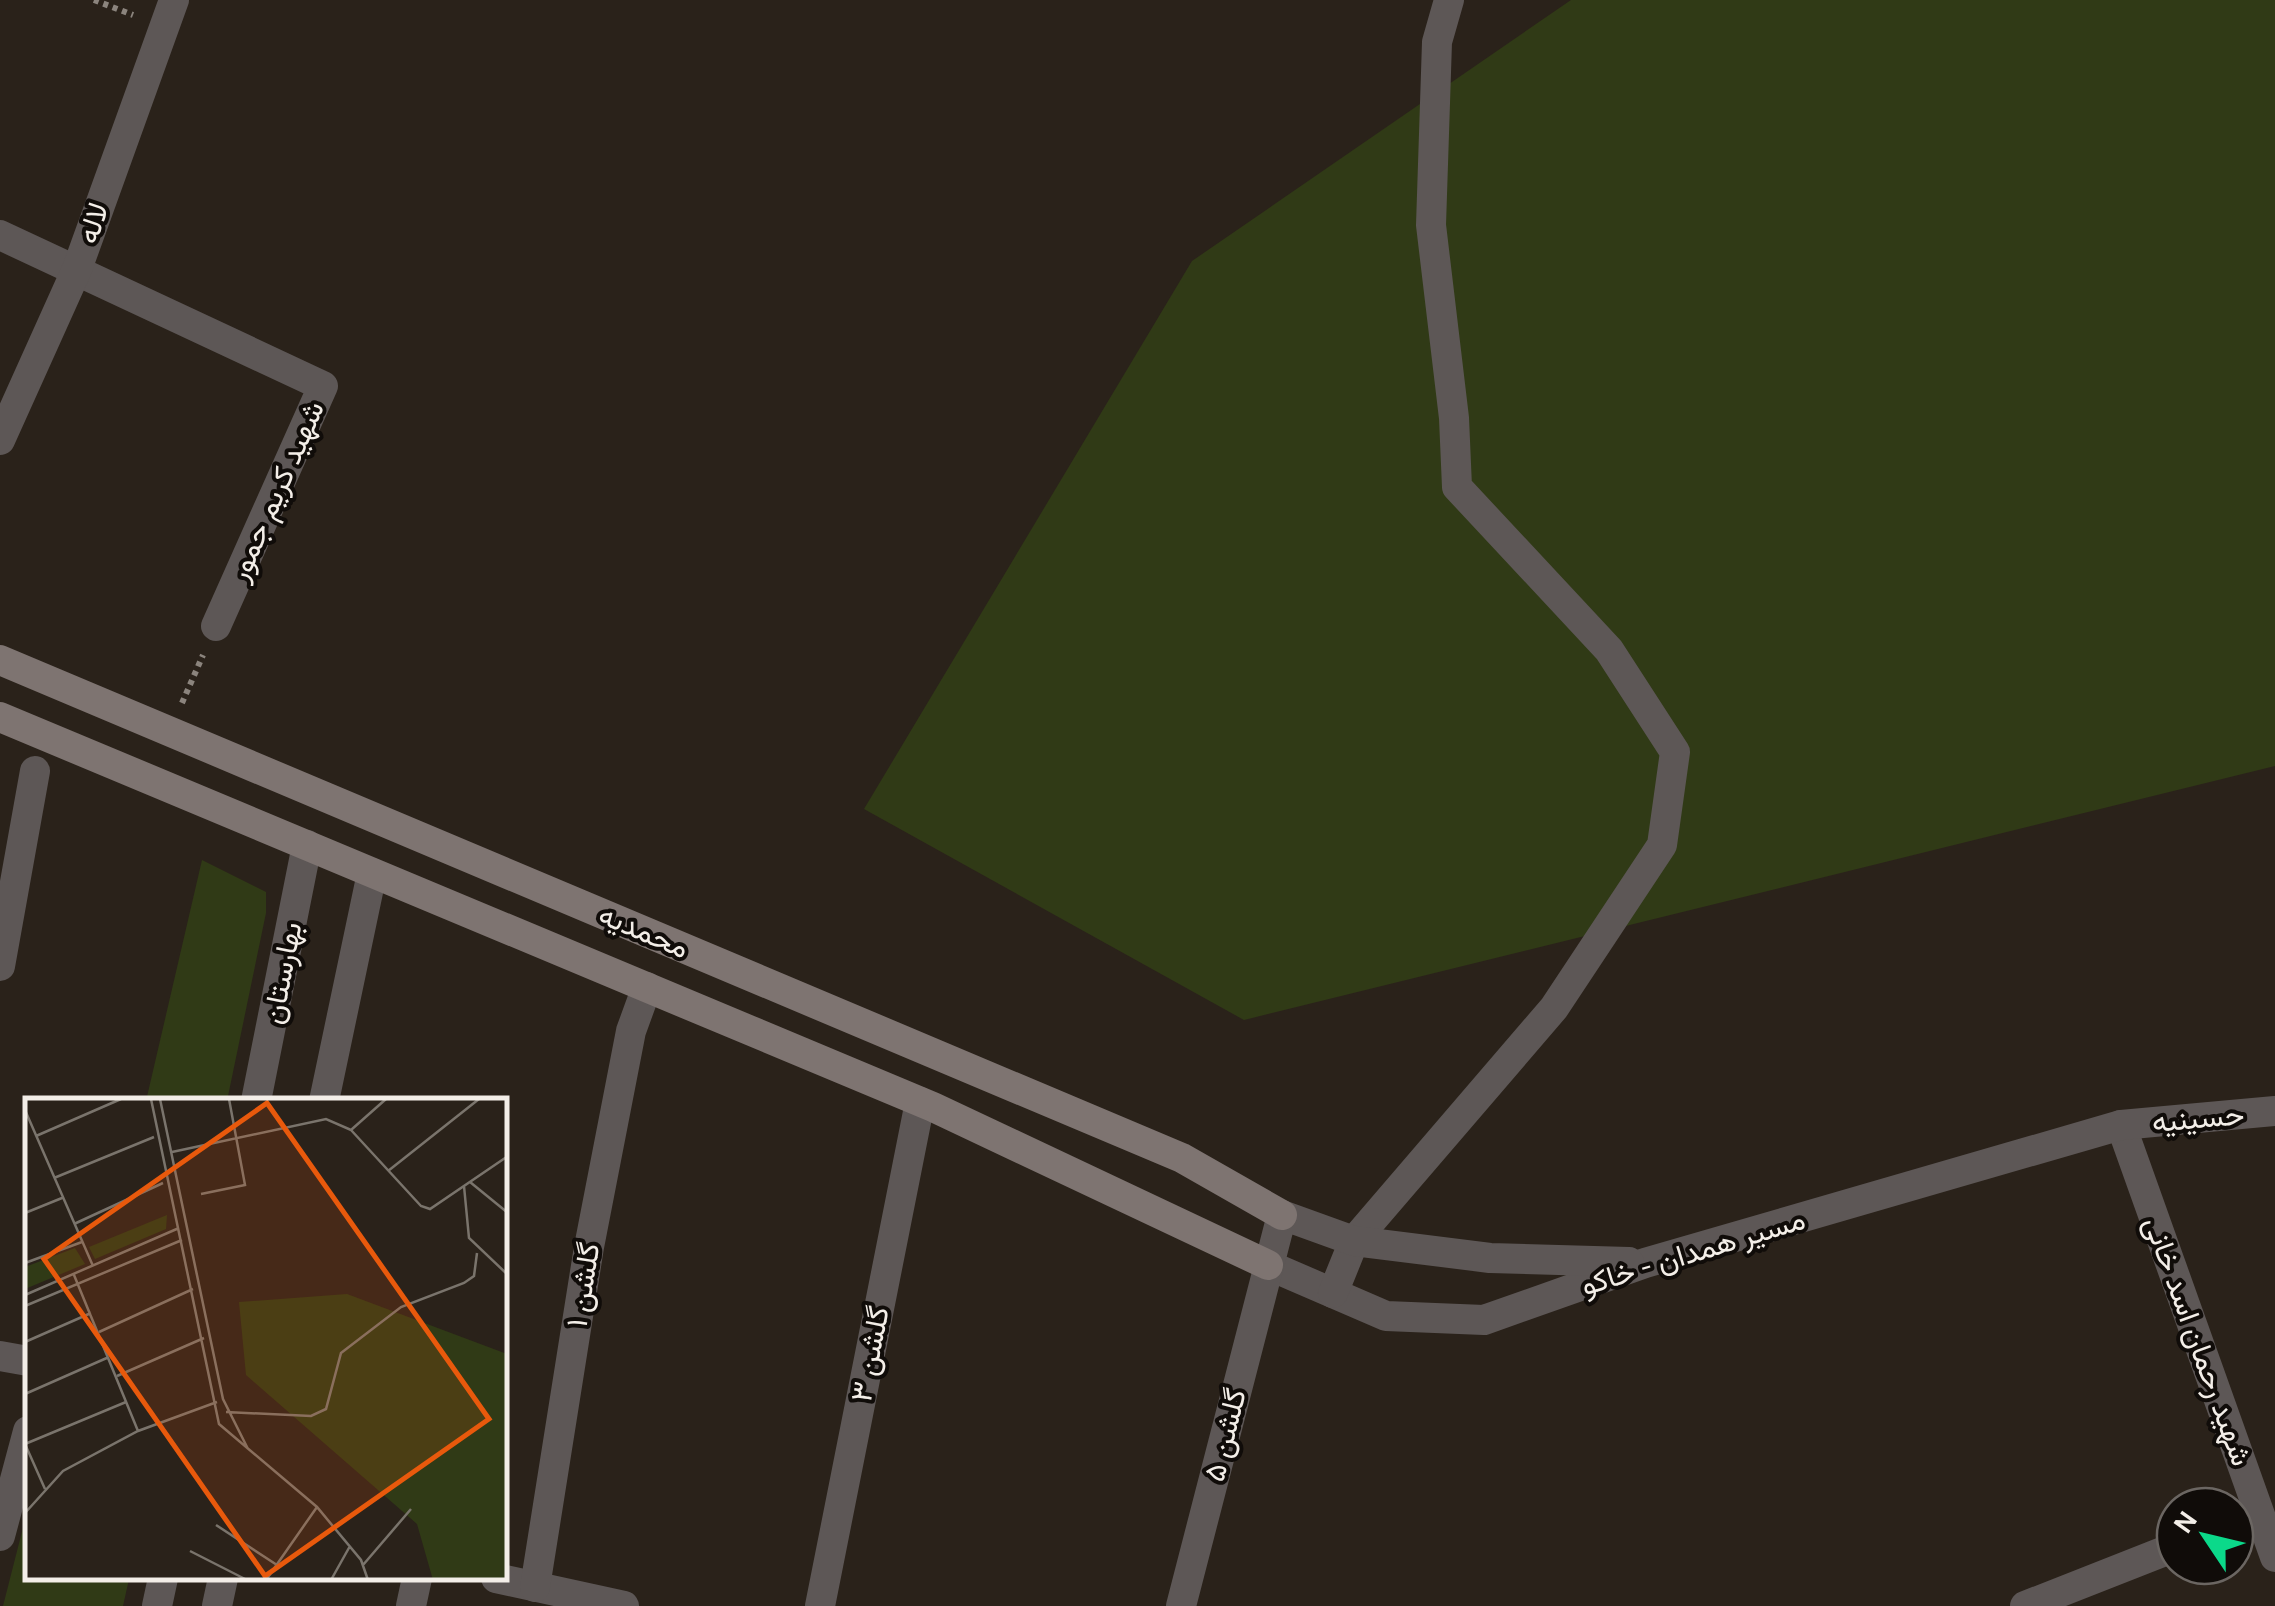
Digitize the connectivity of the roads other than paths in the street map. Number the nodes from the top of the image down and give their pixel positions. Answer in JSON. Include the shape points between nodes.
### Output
{"nodes":[{"id":1,"x":1450,"y":0,"type":"edge"},
{"id":2,"x":168,"y":13,"type":"edge"},
{"id":3,"x":0,"y":235,"type":"edge"},
{"id":4,"x":76,"y":270,"type":"junction"},
{"id":5,"x":0,"y":440,"type":"edge"},
{"id":6,"x":216,"y":626,"type":"road end"},
{"id":7,"x":0,"y":660,"type":"edge"},
{"id":8,"x":0,"y":717,"type":"edge"},
{"id":9,"x":35,"y":771,"type":"dead end"},
{"id":10,"x":307,"y":846,"type":"junction"},
{"id":11,"x":372,"y":873,"type":"junction"},
{"id":12,"x":0,"y":966,"type":"edge"},
{"id":13,"x":647,"y":987,"type":"junction"},
{"id":14,"x":257,"y":1098,"type":"edge"},
{"id":15,"x":325,"y":1098,"type":"edge"},
{"id":16,"x":920,"y":1102,"type":"junction"},
{"id":17,"x":2275,"y":1111,"type":"edge"},
{"id":18,"x":2121,"y":1125,"type":"junction"},
{"id":19,"x":1282,"y":1215,"type":"junction"},
{"id":20,"x":1354,"y":1241,"type":"junction"},
{"id":21,"x":1645,"y":1263,"type":"junction"},
{"id":22,"x":1268,"y":1265,"type":"junction"},
{"id":23,"x":1333,"y":1293,"type":"junction"},
{"id":24,"x":0,"y":1356,"type":"edge"},
{"id":25,"x":25,"y":1360,"type":"edge"},
{"id":26,"x":25,"y":1442,"type":"edge"},
{"id":27,"x":2236,"y":1486,"type":"edge"},
{"id":28,"x":2255,"y":1530,"type":"edge"},
{"id":29,"x":0,"y":1536,"type":"edge"},
{"id":30,"x":2155,"y":1555,"type":"edge"},
{"id":31,"x":2275,"y":1557,"type":"edge"},
{"id":32,"x":162,"y":1581,"type":"edge"},
{"id":33,"x":221,"y":1581,"type":"edge"},
{"id":34,"x":415,"y":1581,"type":"edge"},
{"id":35,"x":508,"y":1581,"type":"edge"},
{"id":36,"x":535,"y":1587,"type":"junction"},
{"id":37,"x":157,"y":1606,"type":"edge"},
{"id":38,"x":217,"y":1606,"type":"edge"},
{"id":39,"x":411,"y":1606,"type":"edge"},
{"id":40,"x":624,"y":1606,"type":"edge"},
{"id":41,"x":820,"y":1606,"type":"edge"},
{"id":42,"x":1181,"y":1606,"type":"edge"},
{"id":43,"x":2025,"y":1606,"type":"edge"}],
"edges":[{"from":1,"to":20,"type":"street","via":[[1437,42],[1431,225],[1457,487],[1609,650],[1674,752],[1662,845],[1554,1008]]},
{"from":2,"to":4,"type":"street","name":"لاله"},
{"from":3,"to":4,"type":"street"},
{"from":4,"to":5,"type":"street","name":"لاله"},
{"from":4,"to":6,"type":"street","name":"شهید کریم جمور","via":[[324,386]]},
{"from":7,"to":19,"type":"street","name":"محمدیه","via":[[1182,1158]]},
{"from":8,"to":10,"type":"street","name":"محمدیه"},
{"from":9,"to":12,"type":"street"},
{"from":10,"to":11,"type":"street","name":"محمدیه"},
{"from":10,"to":14,"type":"street","name":"بهارستان"},
{"from":11,"to":13,"type":"street","name":"محمدیه"},
{"from":11,"to":15,"type":"street"},
{"from":13,"to":16,"type":"street","name":"محمدیه"},
{"from":13,"to":36,"type":"street","name":"گلشن ۱","via":[[630,1032],[589,1247]]},
{"from":16,"to":22,"type":"street","name":"محمدیه"},
{"from":16,"to":41,"type":"street","name":"گلشن ۳"},
{"from":17,"to":18,"type":"street","name":"حسینیه"},
{"from":18,"to":21,"type":"street","name":"مسیر همدان - خاکو"},
{"from":18,"to":27,"type":"street","name":"شهید رحمان اسد خانی"},
{"from":19,"to":20,"type":"street"},
{"from":19,"to":22,"type":"street","name":"گلشن ۵"},
{"from":20,"to":21,"type":"street","via":[[1490,1258]]},
{"from":20,"to":23,"type":"street"},
{"from":21,"to":23,"type":"street","name":"مسیر همدان - خاکو","via":[[1484,1320],[1386,1316]]},
{"from":22,"to":23,"type":"street","name":"مسیر همدان - خاکو"},
{"from":22,"to":42,"type":"street","name":"گلشن ۵"},
{"from":24,"to":25,"type":"street"},
{"from":26,"to":29,"type":"street"},
{"from":28,"to":31,"type":"street","name":"شهید رحمان اسد خانی"},
{"from":30,"to":43,"type":"street"},
{"from":32,"to":37,"type":"street"},
{"from":33,"to":38,"type":"street"},
{"from":34,"to":39,"type":"street"},
{"from":35,"to":36,"type":"street"},
{"from":36,"to":40,"type":"street"}]}
